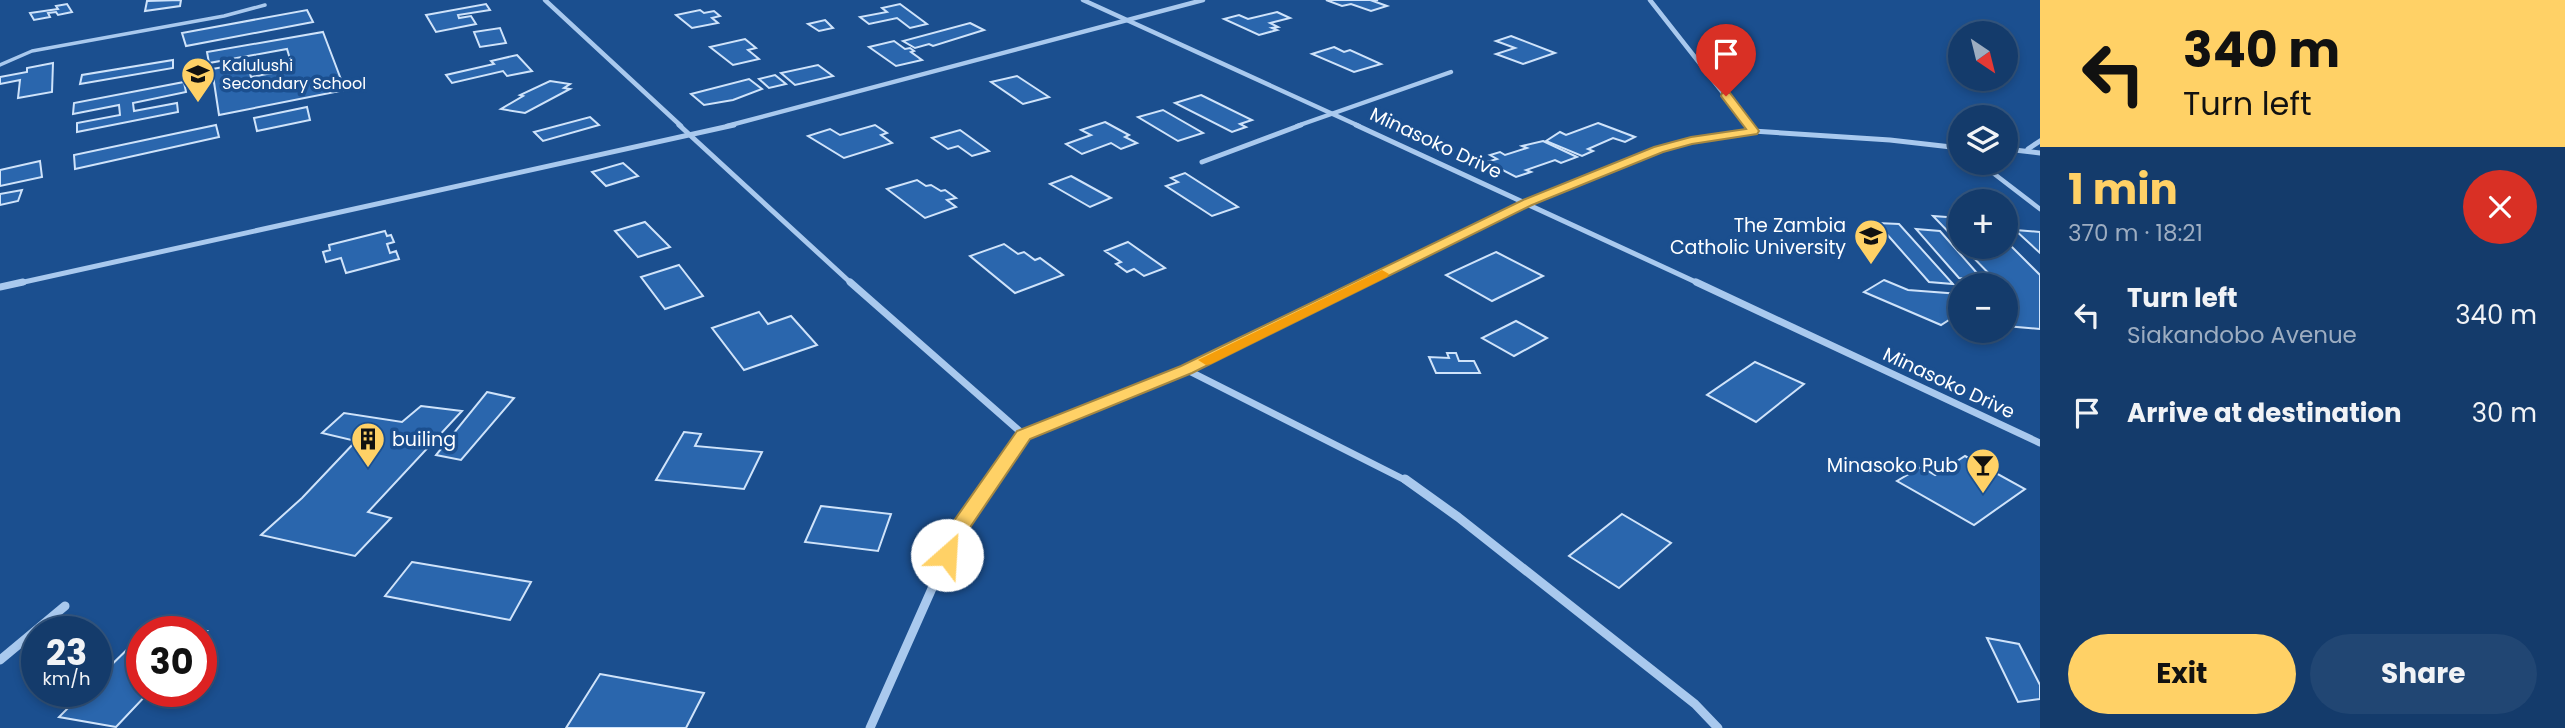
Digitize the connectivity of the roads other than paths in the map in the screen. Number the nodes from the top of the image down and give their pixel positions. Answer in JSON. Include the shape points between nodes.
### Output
{"nodes":[{"id":1,"x":545,"y":0,"type":"edge"},
{"id":2,"x":1083,"y":0,"type":"edge"},
{"id":3,"x":1203,"y":0,"type":"edge"},
{"id":4,"x":1650,"y":0,"type":"edge"},
{"id":5,"x":265,"y":5,"type":"dead end"},
{"id":6,"x":1128,"y":19,"type":"junction"},
{"id":7,"x":0,"y":65,"type":"edge"},
{"id":8,"x":1451,"y":72,"type":"dead end"},
{"id":9,"x":1332,"y":113,"type":"junction"},
{"id":10,"x":1753,"y":131,"type":"junction"},
{"id":11,"x":691,"y":136,"type":"junction"},
{"id":12,"x":2040,"y":141,"type":"edge"},
{"id":13,"x":1948,"y":147,"type":"edge"},
{"id":14,"x":2018,"y":149,"type":"edge"},
{"id":15,"x":2028,"y":149,"type":"junction"},
{"id":16,"x":2040,"y":153,"type":"edge"},
{"id":17,"x":1202,"y":162,"type":"dead end"},
{"id":18,"x":1996,"y":175,"type":"edge"},
{"id":19,"x":1527,"y":202,"type":"junction"},
{"id":20,"x":2040,"y":209,"type":"edge"},
{"id":21,"x":0,"y":287,"type":"edge"},
{"id":22,"x":1186,"y":370,"type":"junction"},
{"id":23,"x":1024,"y":435,"type":"junction"},
{"id":24,"x":2040,"y":443,"type":"edge"},
{"id":25,"x":65,"y":606,"type":"dead end"},
{"id":26,"x":0,"y":660,"type":"edge"},
{"id":27,"x":870,"y":728,"type":"edge"},
{"id":28,"x":1718,"y":728,"type":"edge"}],
"edges":[{"from":1,"to":11,"type":"street"},
{"from":2,"to":6,"type":"street","name":"Minasoko Drive"},
{"from":3,"to":6,"type":"street"},
{"from":4,"to":10,"type":"street"},
{"from":5,"to":7,"type":"lane","via":[[32,51]]},
{"from":6,"to":9,"type":"street","name":"Minasoko Drive"},
{"from":6,"to":11,"type":"street"},
{"from":8,"to":9,"type":"street"},
{"from":9,"to":17,"type":"street"},
{"from":9,"to":19,"type":"street","name":"Minasoko Drive"},
{"from":10,"to":13,"type":"street"},
{"from":10,"to":19,"type":"street","via":[[1658,149]]},
{"from":11,"to":21,"type":"street"},
{"from":11,"to":23,"type":"street"},
{"from":12,"to":15,"type":"street"},
{"from":14,"to":15,"type":"street"},
{"from":15,"to":16,"type":"street"},
{"from":18,"to":20,"type":"lane"},
{"from":19,"to":22,"type":"street"},
{"from":19,"to":24,"type":"street","name":"Minasoko Drive"},
{"from":22,"to":23,"type":"street"},
{"from":22,"to":28,"type":"street","via":[[1404,479],[1695,704]]},
{"from":23,"to":27,"type":"street","via":[[958,530]]},
{"from":25,"to":26,"type":"street"}]}
